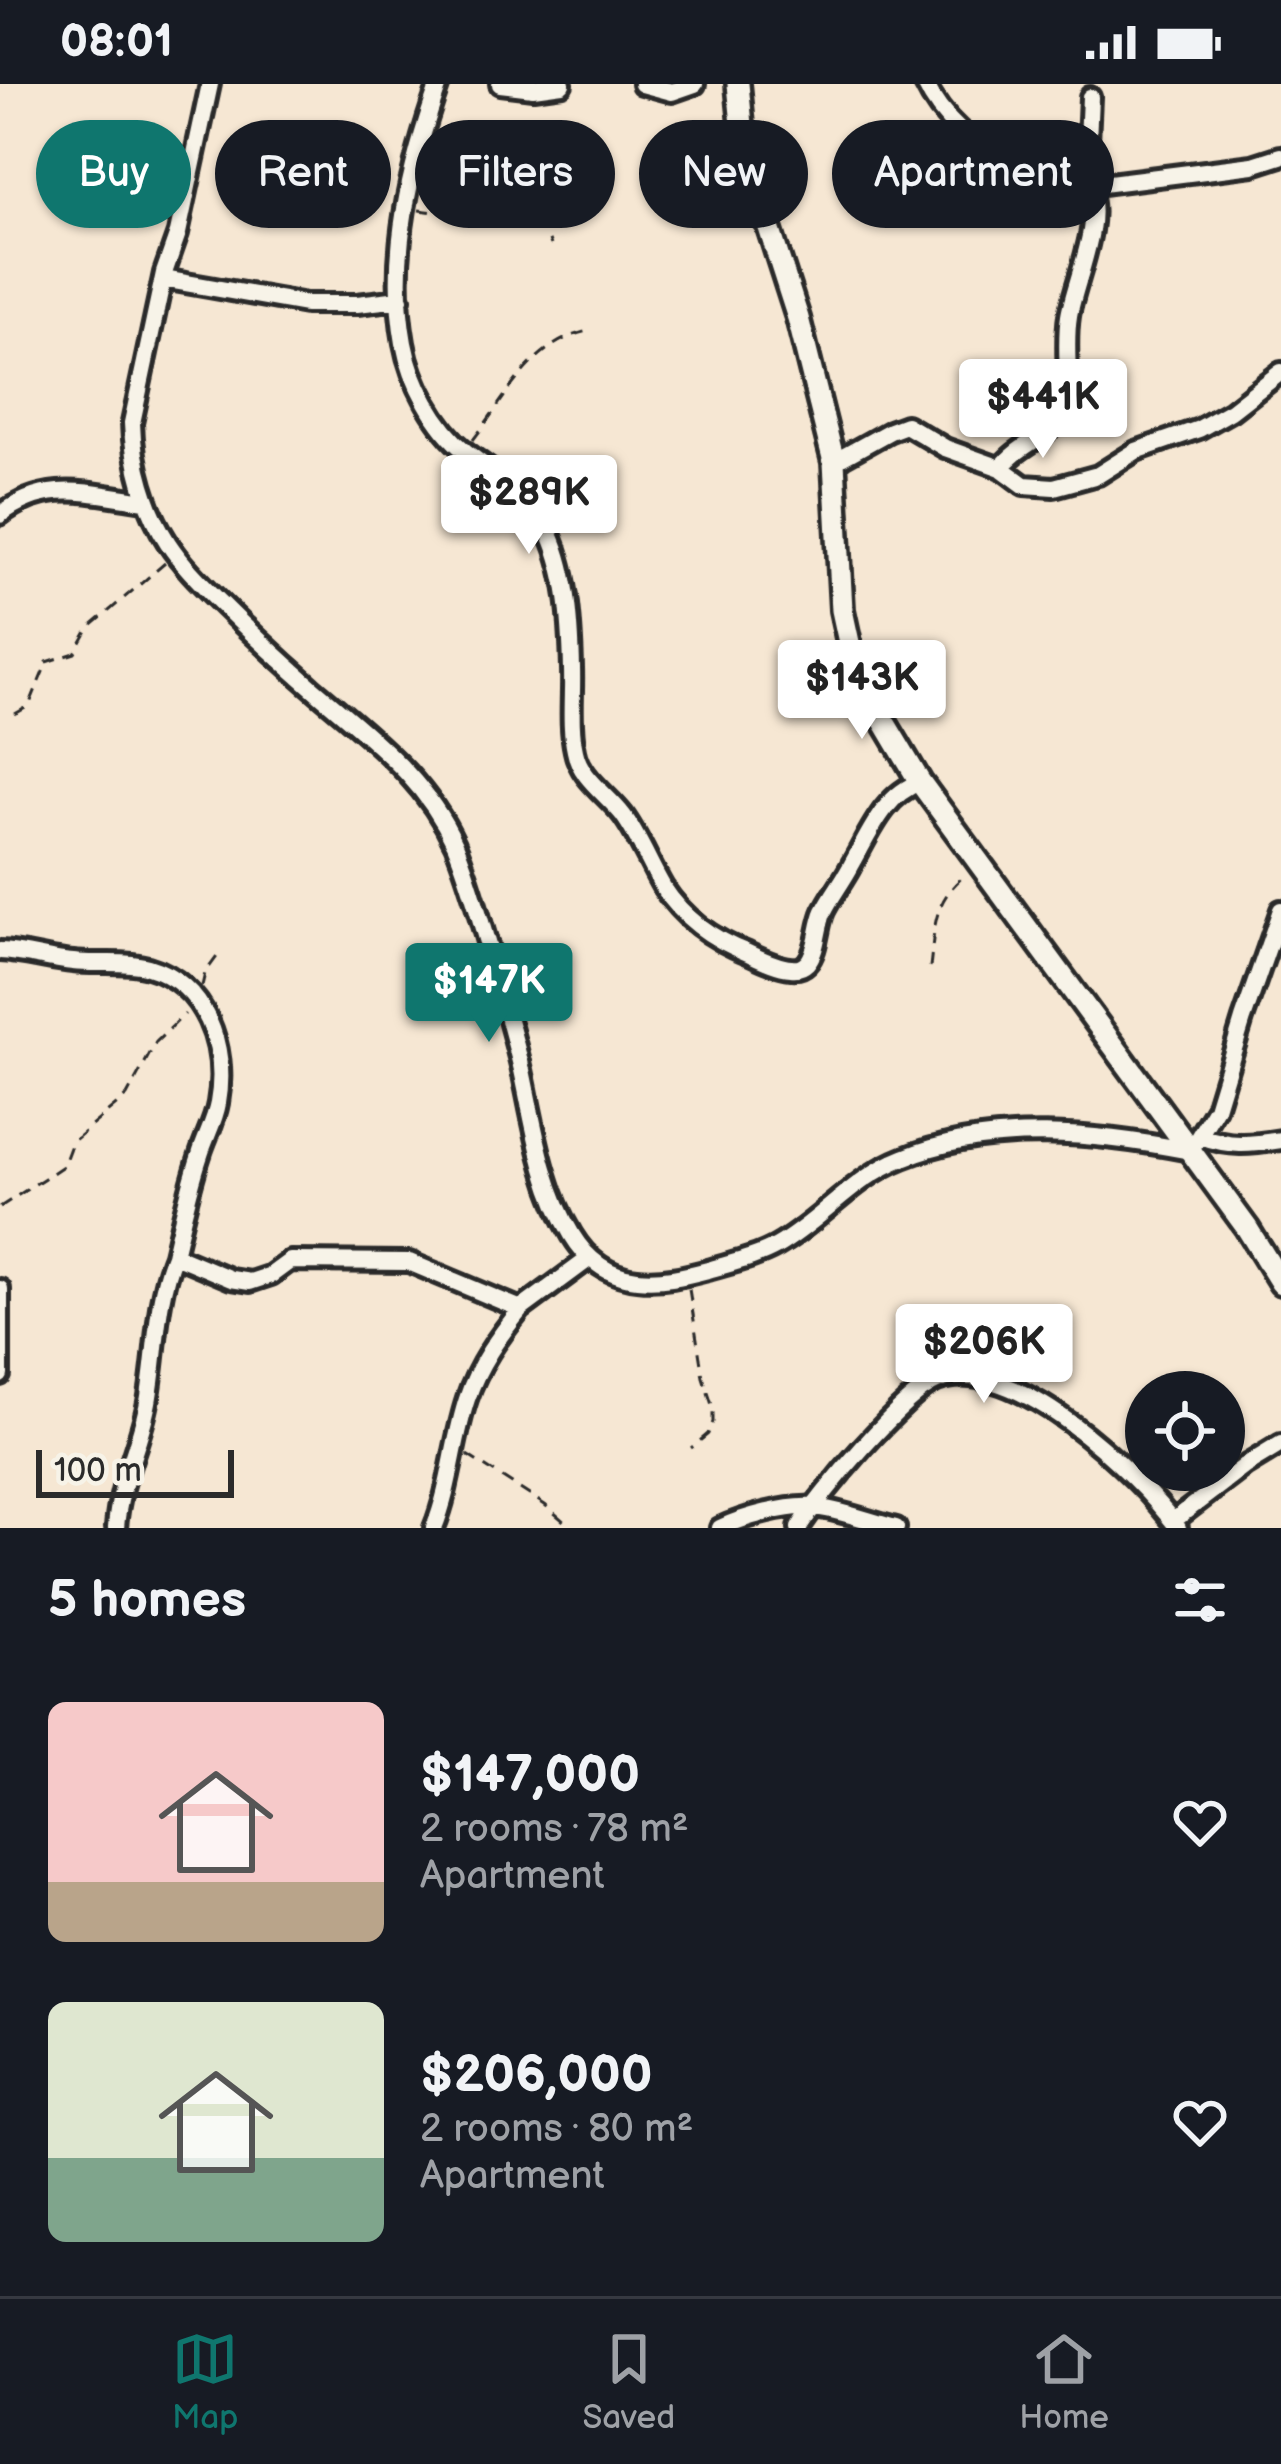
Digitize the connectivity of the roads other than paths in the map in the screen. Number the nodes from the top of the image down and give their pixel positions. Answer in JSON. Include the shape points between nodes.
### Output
{"nodes":[{"id":1,"x":210,"y":84,"type":"edge"},
{"id":2,"x":439,"y":84,"type":"edge"},
{"id":3,"x":500,"y":84,"type":"edge"},
{"id":4,"x":562,"y":84,"type":"edge"},
{"id":5,"x":641,"y":84,"type":"edge"},
{"id":6,"x":695,"y":84,"type":"edge"},
{"id":7,"x":738,"y":84,"type":"edge"},
{"id":8,"x":925,"y":84,"type":"edge"},
{"id":9,"x":1090,"y":97,"type":"dead end"},
{"id":10,"x":947,"y":120,"type":"edge"},
{"id":11,"x":1089,"y":120,"type":"edge"},
{"id":12,"x":1281,"y":156,"type":"edge"},
{"id":13,"x":1114,"y":182,"type":"edge"},
{"id":14,"x":1090,"y":228,"type":"edge"},
{"id":15,"x":163,"y":279,"type":"junction"},
{"id":16,"x":400,"y":299,"type":"junction"},
{"id":17,"x":1281,"y":372,"type":"edge"},
{"id":18,"x":833,"y":462,"type":"junction"},
{"id":19,"x":1000,"y":468,"type":"junction"},
{"id":20,"x":146,"y":502,"type":"junction"},
{"id":21,"x":0,"y":514,"type":"edge"},
{"id":22,"x":920,"y":782,"type":"junction"},
{"id":23,"x":1281,"y":910,"type":"edge"},
{"id":24,"x":0,"y":951,"type":"edge"},
{"id":25,"x":1281,"y":1140,"type":"edge"},
{"id":26,"x":1195,"y":1144,"type":"junction"},
{"id":27,"x":174,"y":1255,"type":"junction"},
{"id":28,"x":590,"y":1258,"type":"junction"},
{"id":29,"x":1281,"y":1283,"type":"edge"},
{"id":30,"x":0,"y":1289,"type":"edge"},
{"id":31,"x":520,"y":1309,"type":"junction"},
{"id":32,"x":0,"y":1376,"type":"edge"},
{"id":33,"x":1281,"y":1444,"type":"edge"},
{"id":34,"x":812,"y":1507,"type":"junction"},
{"id":35,"x":1176,"y":1525,"type":"edge"},
{"id":36,"x":116,"y":1528,"type":"edge"},
{"id":37,"x":434,"y":1528,"type":"edge"},
{"id":38,"x":720,"y":1528,"type":"edge"},
{"id":39,"x":799,"y":1528,"type":"edge"},
{"id":40,"x":896,"y":1528,"type":"edge"}],
"edges":[{"from":1,"to":15,"type":"street"},
{"from":2,"to":16,"type":"street","via":[[405,209]]},
{"from":3,"to":4,"type":"street"},
{"from":5,"to":6,"type":"street","via":[[672,92]]},
{"from":7,"to":18,"type":"main road","via":[[755,184]]},
{"from":8,"to":10,"type":"street"},
{"from":9,"to":11,"type":"street"},
{"from":12,"to":13,"type":"street"},
{"from":14,"to":19,"type":"street","via":[[1068,321],[1066,408]]},
{"from":15,"to":16,"type":"street","via":[[305,304]]},
{"from":15,"to":20,"type":"street","via":[[132,423]]},
{"from":16,"to":22,"type":"street","via":[[404,345],[431,411],[546,524],[567,598],[580,768],[622,814],[690,918],[712,937],[787,968],[804,966],[824,911],[876,821]]},
{"from":17,"to":19,"type":"street","via":[[1199,429],[1075,484],[1037,488]]},
{"from":18,"to":19,"type":"street","via":[[907,425]]},
{"from":18,"to":22,"type":"main road","via":[[853,661]]},
{"from":20,"to":21,"type":"street","via":[[45,492]]},
{"from":20,"to":28,"type":"street","via":[[188,570],[388,752],[440,815],[474,897],[550,1189]]},
{"from":22,"to":26,"type":"main road"},
{"from":23,"to":26,"type":"street","via":[[1216,1108]]},
{"from":24,"to":27,"type":"street","via":[[146,966],[198,1001],[212,1024],[218,1107]]},
{"from":25,"to":26,"type":"street"},
{"from":26,"to":28,"type":"street","via":[[1089,1136],[946,1143],[850,1187],[776,1246],[743,1260],[639,1280]]},
{"from":26,"to":29,"type":"main road"},
{"from":27,"to":31,"type":"street","via":[[250,1282],[290,1261],[409,1262]]},
{"from":27,"to":36,"type":"street"},
{"from":28,"to":31,"type":"street"},
{"from":30,"to":32,"type":"street"},
{"from":31,"to":37,"type":"street","via":[[467,1398]]},
{"from":33,"to":35,"type":"street"},
{"from":34,"to":35,"type":"street","via":[[916,1394],[955,1377],[1018,1389],[1048,1408]]},
{"from":34,"to":38,"type":"street"},
{"from":34,"to":39,"type":"street"},
{"from":34,"to":40,"type":"street"}]}
